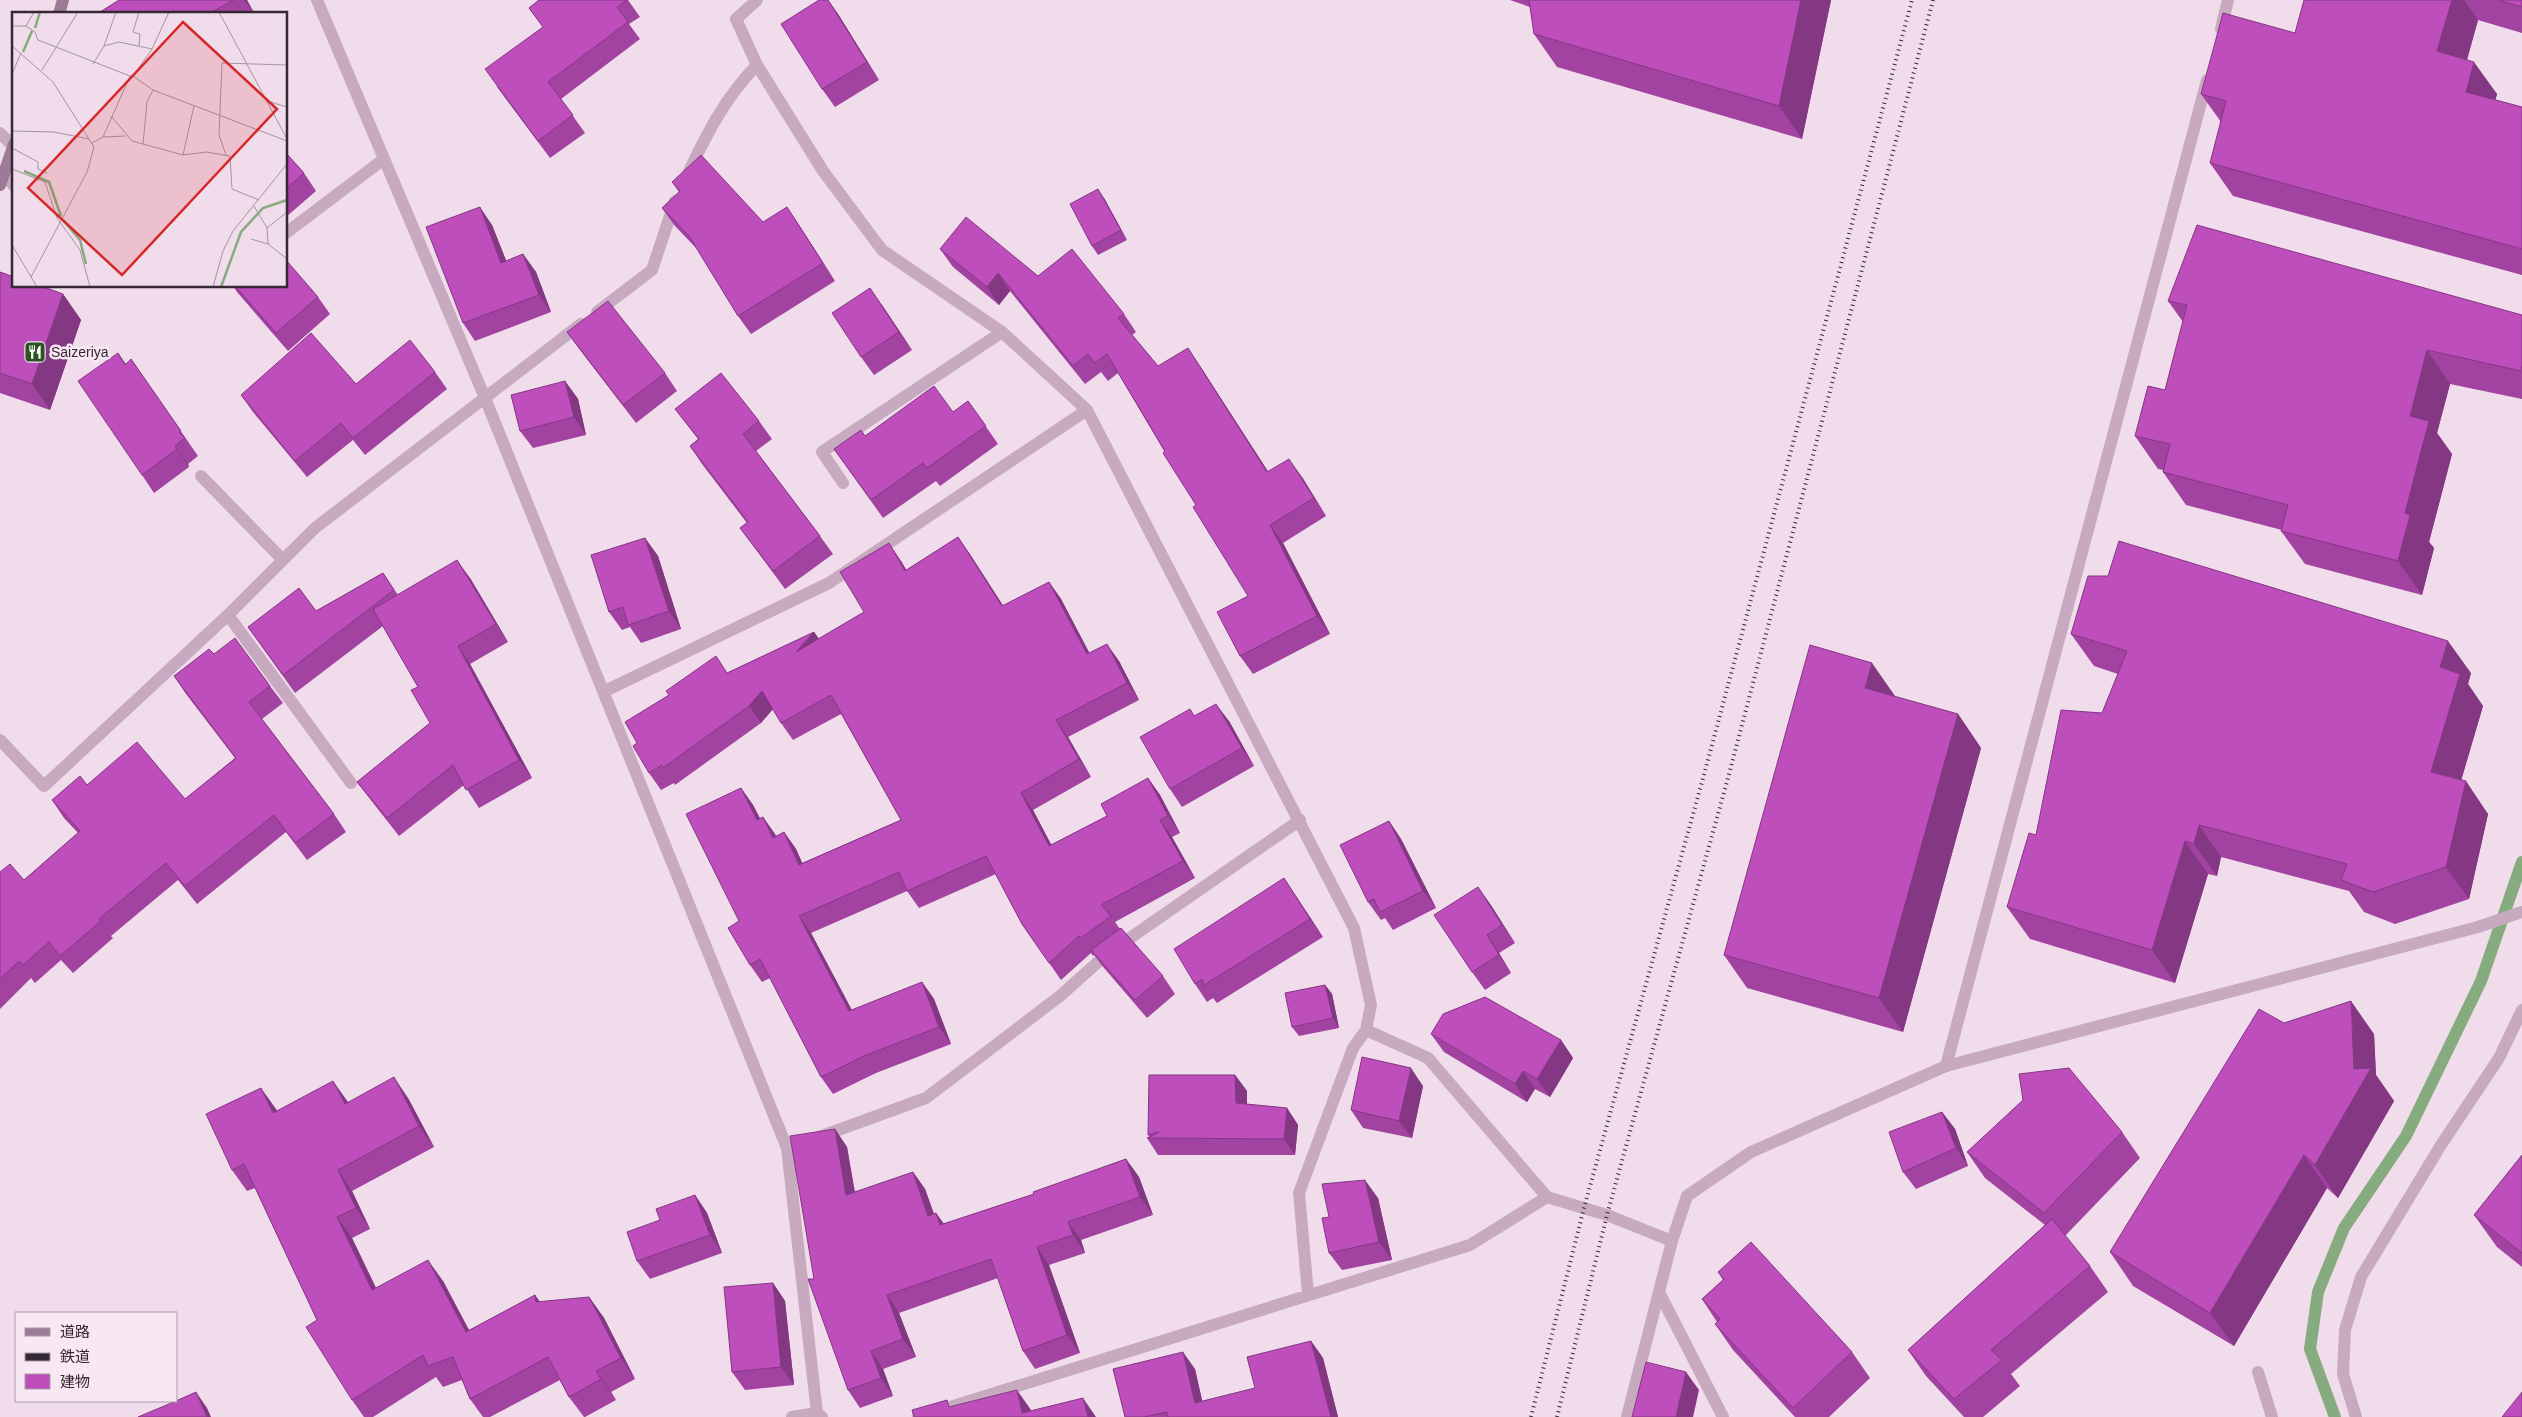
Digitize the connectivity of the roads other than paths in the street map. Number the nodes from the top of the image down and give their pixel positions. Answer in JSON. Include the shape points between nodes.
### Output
{"nodes":[{"id":1,"x":317,"y":0,"type":"edge"},
{"id":2,"x":757,"y":0,"type":"edge"},
{"id":3,"x":2228,"y":0,"type":"edge"},
{"id":4,"x":2218,"y":38,"type":"edge"},
{"id":5,"x":757,"y":65,"type":"junction"},
{"id":6,"x":2210,"y":67,"type":"edge"},
{"id":7,"x":0,"y":133,"type":"edge"},
{"id":8,"x":12,"y":144,"type":"edge"},
{"id":9,"x":12,"y":148,"type":"edge"},
{"id":10,"x":384,"y":159,"type":"junction"},
{"id":11,"x":2,"y":179,"type":"edge"},
{"id":12,"x":288,"y":231,"type":"edge"},
{"id":13,"x":1002,"y":332,"type":"junction"},
{"id":14,"x":485,"y":398,"type":"junction"},
{"id":15,"x":1087,"y":410,"type":"junction"},
{"id":16,"x":201,"y":476,"type":"dead end"},
{"id":17,"x":843,"y":483,"type":"edge"},
{"id":18,"x":283,"y":560,"type":"junction"},
{"id":19,"x":228,"y":615,"type":"junction"},
{"id":20,"x":605,"y":691,"type":"junction"},
{"id":21,"x":0,"y":740,"type":"edge"},
{"id":22,"x":351,"y":782,"type":"dead end"},
{"id":23,"x":1300,"y":820,"type":"junction"},
{"id":24,"x":2522,"y":912,"type":"edge"},
{"id":25,"x":2522,"y":1010,"type":"edge"},
{"id":26,"x":1366,"y":1030,"type":"junction"},
{"id":27,"x":1946,"y":1066,"type":"junction"},
{"id":28,"x":796,"y":1145,"type":"junction"},
{"id":29,"x":1547,"y":1197,"type":"junction"},
{"id":30,"x":1672,"y":1241,"type":"junction"},
{"id":31,"x":1659,"y":1292,"type":"junction"},
{"id":32,"x":1308,"y":1294,"type":"junction"},
{"id":33,"x":2258,"y":1372,"type":"dead end"},
{"id":34,"x":820,"y":1415,"type":"edge"},
{"id":35,"x":792,"y":1417,"type":"edge"},
{"id":36,"x":918,"y":1417,"type":"edge"},
{"id":37,"x":1627,"y":1417,"type":"edge"},
{"id":38,"x":1723,"y":1417,"type":"edge"},
{"id":39,"x":2272,"y":1417,"type":"edge"},
{"id":40,"x":2356,"y":1417,"type":"edge"}],
"edges":[{"from":1,"to":10,"type":"street"},
{"from":2,"to":5,"type":"street","via":[[736,19]]},
{"from":3,"to":4,"type":"street"},
{"from":5,"to":13,"type":"street","via":[[823,171],[882,250]]},
{"from":5,"to":14,"type":"street","via":[[737,86],[705,137],[670,211],[652,270]]},
{"from":6,"to":27,"type":"street"},
{"from":7,"to":8,"type":"street"},
{"from":9,"to":11,"type":"main road"},
{"from":10,"to":12,"type":"street"},
{"from":10,"to":14,"type":"street"},
{"from":13,"to":15,"type":"street"},
{"from":13,"to":17,"type":"street","via":[[822,452]]},
{"from":14,"to":18,"type":"street","via":[[315,528]]},
{"from":14,"to":20,"type":"street"},
{"from":15,"to":20,"type":"street","via":[[829,583]]},
{"from":15,"to":23,"type":"street"},
{"from":16,"to":18,"type":"street"},
{"from":18,"to":19,"type":"street"},
{"from":19,"to":21,"type":"street","via":[[44,786]]},
{"from":19,"to":22,"type":"street"},
{"from":20,"to":28,"type":"street"},
{"from":23,"to":26,"type":"street","via":[[1354,928],[1371,1005]]},
{"from":23,"to":28,"type":"street","via":[[1107,954],[1060,996],[926,1098]]},
{"from":24,"to":27,"type":"street","via":[[2478,927]]},
{"from":25,"to":40,"type":"street","via":[[2499,1058],[2361,1277],[2345,1330],[2343,1374]]},
{"from":26,"to":29,"type":"street","via":[[1428,1058]]},
{"from":26,"to":32,"type":"street","via":[[1353,1048],[1298,1193]]},
{"from":27,"to":30,"type":"street","via":[[1751,1152],[1687,1196]]},
{"from":28,"to":34,"type":"street"},
{"from":29,"to":30,"type":"street","via":[[1607,1215]]},
{"from":29,"to":32,"type":"street","via":[[1470,1245]]},
{"from":30,"to":31,"type":"street"},
{"from":31,"to":37,"type":"street"},
{"from":31,"to":38,"type":"street"},
{"from":32,"to":36,"type":"street"},
{"from":33,"to":39,"type":"street"},
{"from":34,"to":35,"type":"street"}]}
